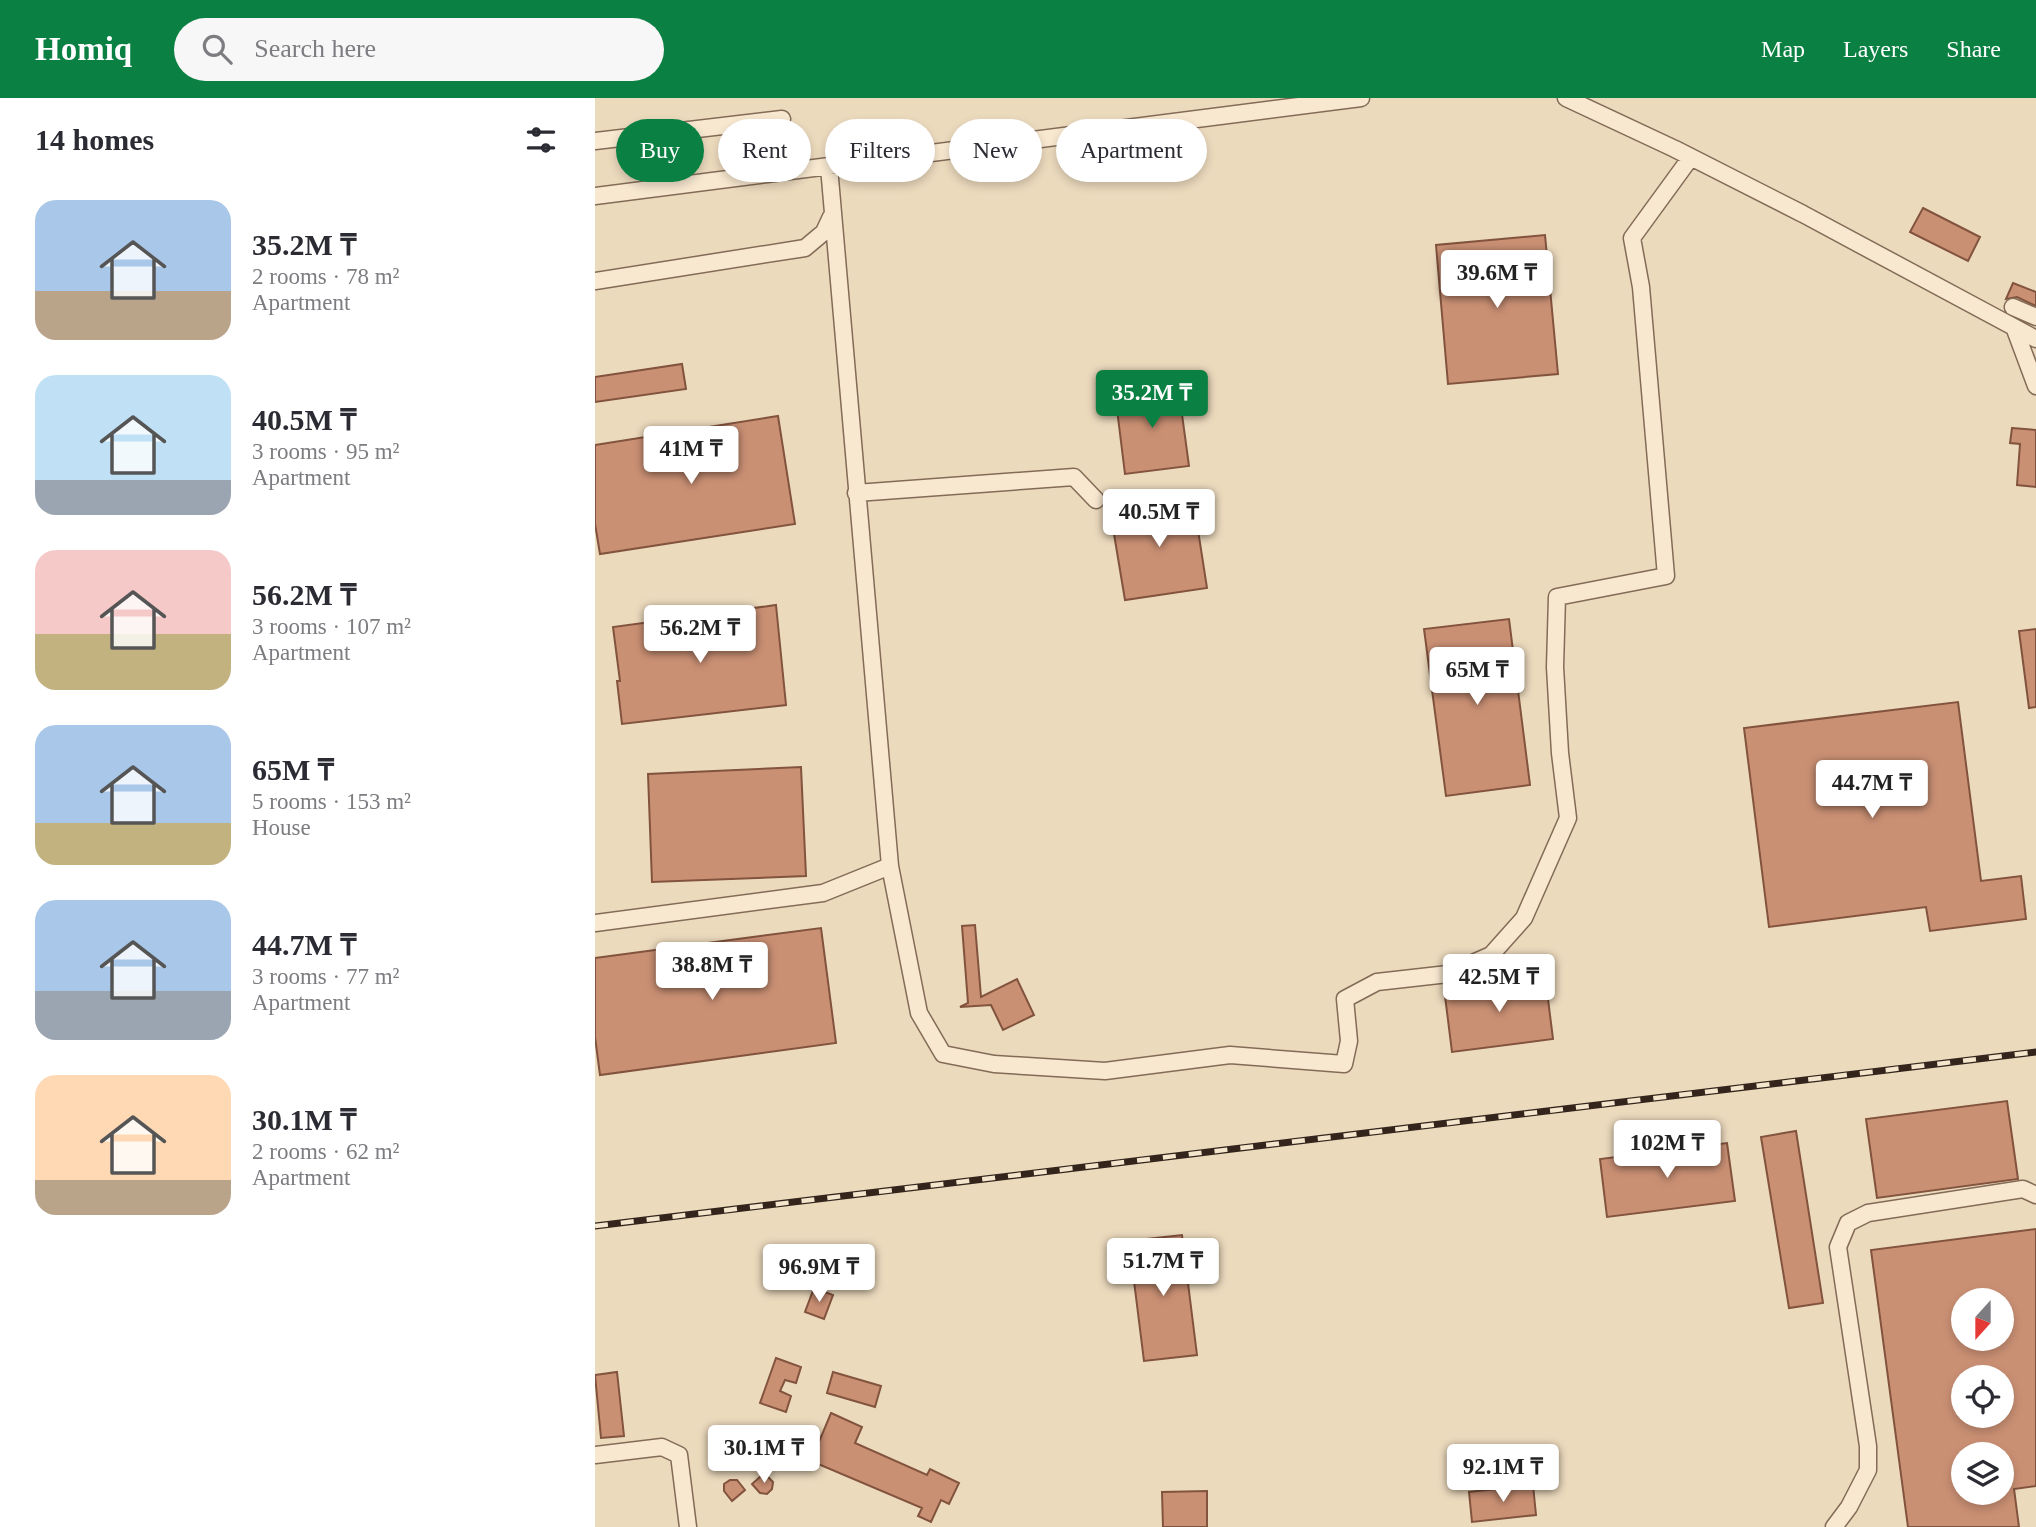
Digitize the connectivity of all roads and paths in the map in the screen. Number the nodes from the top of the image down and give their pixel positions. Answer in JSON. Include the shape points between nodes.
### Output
{"nodes":[{"id":1,"x":1360,"y":98,"type":"edge"},
{"id":2,"x":1566,"y":98,"type":"edge"},
{"id":3,"x":1597,"y":98,"type":"edge"},
{"id":4,"x":1606,"y":117,"type":"junction"},
{"id":5,"x":718,"y":127,"type":"edge"},
{"id":6,"x":595,"y":141,"type":"edge"},
{"id":7,"x":935,"y":153,"type":"edge"},
{"id":8,"x":1691,"y":157,"type":"junction"},
{"id":9,"x":825,"y":167,"type":"edge"},
{"id":10,"x":830,"y":182,"type":"edge"},
{"id":11,"x":595,"y":195,"type":"edge"},
{"id":12,"x":831,"y":217,"type":"junction"},
{"id":13,"x":595,"y":281,"type":"edge"},
{"id":14,"x":2013,"y":307,"type":"dead end"},
{"id":15,"x":2036,"y":317,"type":"edge"},
{"id":16,"x":2014,"y":327,"type":"junction"},
{"id":17,"x":2036,"y":339,"type":"edge"},
{"id":18,"x":2036,"y":386,"type":"edge"},
{"id":19,"x":856,"y":493,"type":"junction"},
{"id":20,"x":1096,"y":500,"type":"dead end"},
{"id":21,"x":890,"y":866,"type":"junction"},
{"id":22,"x":595,"y":923,"type":"edge"},
{"id":23,"x":2036,"y":1195,"type":"edge"},
{"id":24,"x":595,"y":1455,"type":"edge"},
{"id":25,"x":688,"y":1527,"type":"edge"},
{"id":26,"x":1833,"y":1527,"type":"edge"}],
"edges":[{"from":1,"to":7,"type":"street"},
{"from":2,"to":4,"type":"street"},
{"from":3,"to":4,"type":"street"},
{"from":4,"to":8,"type":"street"},
{"from":5,"to":6,"type":"street"},
{"from":8,"to":16,"type":"street"},
{"from":8,"to":21,"type":"street","via":[[1632,238],[1641,287],[1666,576],[1557,597],[1555,667],[1568,818],[1524,918],[1491,955],[1448,974],[1377,982],[1345,999],[1349,1041],[1344,1064],[1230,1055],[1105,1070],[995,1064],[943,1054],[919,1013]]},
{"from":9,"to":11,"type":"street"},
{"from":10,"to":12,"type":"street"},
{"from":12,"to":13,"type":"street","via":[[824,232],[805,248]]},
{"from":12,"to":19,"type":"street"},
{"from":14,"to":15,"type":"street"},
{"from":16,"to":17,"type":"street"},
{"from":16,"to":18,"type":"street"},
{"from":19,"to":20,"type":"street","via":[[1074,477]]},
{"from":19,"to":21,"type":"street"},
{"from":21,"to":22,"type":"street","via":[[823,893]]},
{"from":23,"to":26,"type":"street","via":[[2023,1189],[1868,1213],[1847,1223],[1838,1247],[1868,1470]]},
{"from":24,"to":25,"type":"street","via":[[662,1447],[679,1455]]}]}
